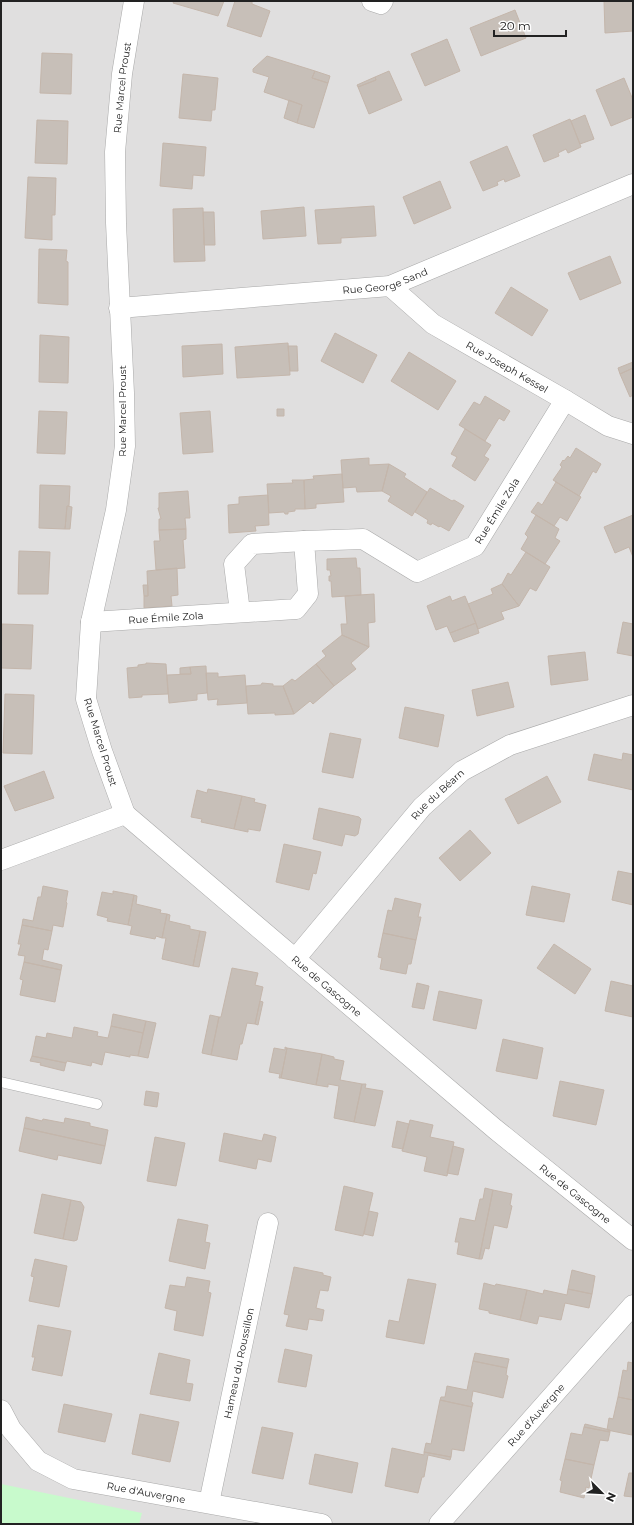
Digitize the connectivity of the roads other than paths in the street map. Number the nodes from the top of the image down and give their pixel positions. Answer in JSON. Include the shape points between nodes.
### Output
{"nodes":[{"id":1,"x":134,"y":1,"type":"edge"},
{"id":2,"x":372,"y":1,"type":"edge"},
{"id":3,"x":383,"y":1,"type":"edge"},
{"id":4,"x":633,"y":184,"type":"edge"},
{"id":5,"x":390,"y":286,"type":"junction"},
{"id":6,"x":119,"y":308,"type":"junction"},
{"id":7,"x":565,"y":400,"type":"junction"},
{"id":8,"x":633,"y":434,"type":"edge"},
{"id":9,"x":304,"y":541,"type":"junction"},
{"id":10,"x":240,"y":612,"type":"junction"},
{"id":11,"x":91,"y":622,"type":"junction"},
{"id":12,"x":633,"y":705,"type":"edge"},
{"id":13,"x":124,"y":814,"type":"junction"},
{"id":14,"x":1,"y":860,"type":"edge"},
{"id":15,"x":296,"y":959,"type":"junction"},
{"id":16,"x":1,"y":1082,"type":"edge"},
{"id":17,"x":97,"y":1104,"type":"dead end"},
{"id":18,"x":268,"y":1223,"type":"dead end"},
{"id":19,"x":633,"y":1240,"type":"edge"},
{"id":20,"x":633,"y":1305,"type":"edge"},
{"id":21,"x":1,"y":1410,"type":"edge"},
{"id":22,"x":208,"y":1503,"type":"junction"},
{"id":23,"x":322,"y":1524,"type":"edge"},
{"id":24,"x":439,"y":1524,"type":"edge"}],
"edges":[{"from":1,"to":6,"type":"street","name":"Rue Marcel Proust","via":[[122,74],[115,152]]},
{"from":2,"to":3,"type":"street","via":[[381,4]]},
{"from":4,"to":5,"type":"street","name":"Rue George Sand"},
{"from":5,"to":6,"type":"street","name":"Rue George Sand"},
{"from":5,"to":7,"type":"street","name":"Rue Joseph Kessel","via":[[433,324]]},
{"from":6,"to":11,"type":"street","name":"Rue Marcel Proust","via":[[124,446],[116,510]]},
{"from":7,"to":8,"type":"street","name":"Rue Joseph Kessel","via":[[608,426]]},
{"from":7,"to":9,"type":"street","name":"Rue Émile Zola","via":[[475,546],[417,572],[363,539]]},
{"from":9,"to":10,"type":"street","name":"Rue Émile Zola","via":[[252,544],[234,564]]},
{"from":9,"to":10,"type":"street","name":"Rue Émile Zola","via":[[308,594],[296,609]]},
{"from":10,"to":11,"type":"street","name":"Rue Émile Zola"},
{"from":11,"to":13,"type":"street","name":"Rue Marcel Proust","via":[[86,699]]},
{"from":12,"to":15,"type":"street","name":"Rue du Béarn","via":[[510,745],[462,771],[422,807]]},
{"from":13,"to":14,"type":"street"},
{"from":13,"to":15,"type":"street","name":"Rue de Gascogne"},
{"from":15,"to":19,"type":"street","name":"Rue de Gascogne","via":[[495,1129]]},
{"from":16,"to":17,"type":"lane"},
{"from":18,"to":22,"type":"street","name":"Hameau du Roussillon"},
{"from":20,"to":24,"type":"street","name":"Rue d'Auvergne"},
{"from":21,"to":22,"type":"street","name":"Rue d'Auvergne","via":[[11,1429],[38,1461],[73,1479]]},
{"from":22,"to":23,"type":"street","name":"Rue d'Auvergne"}]}
